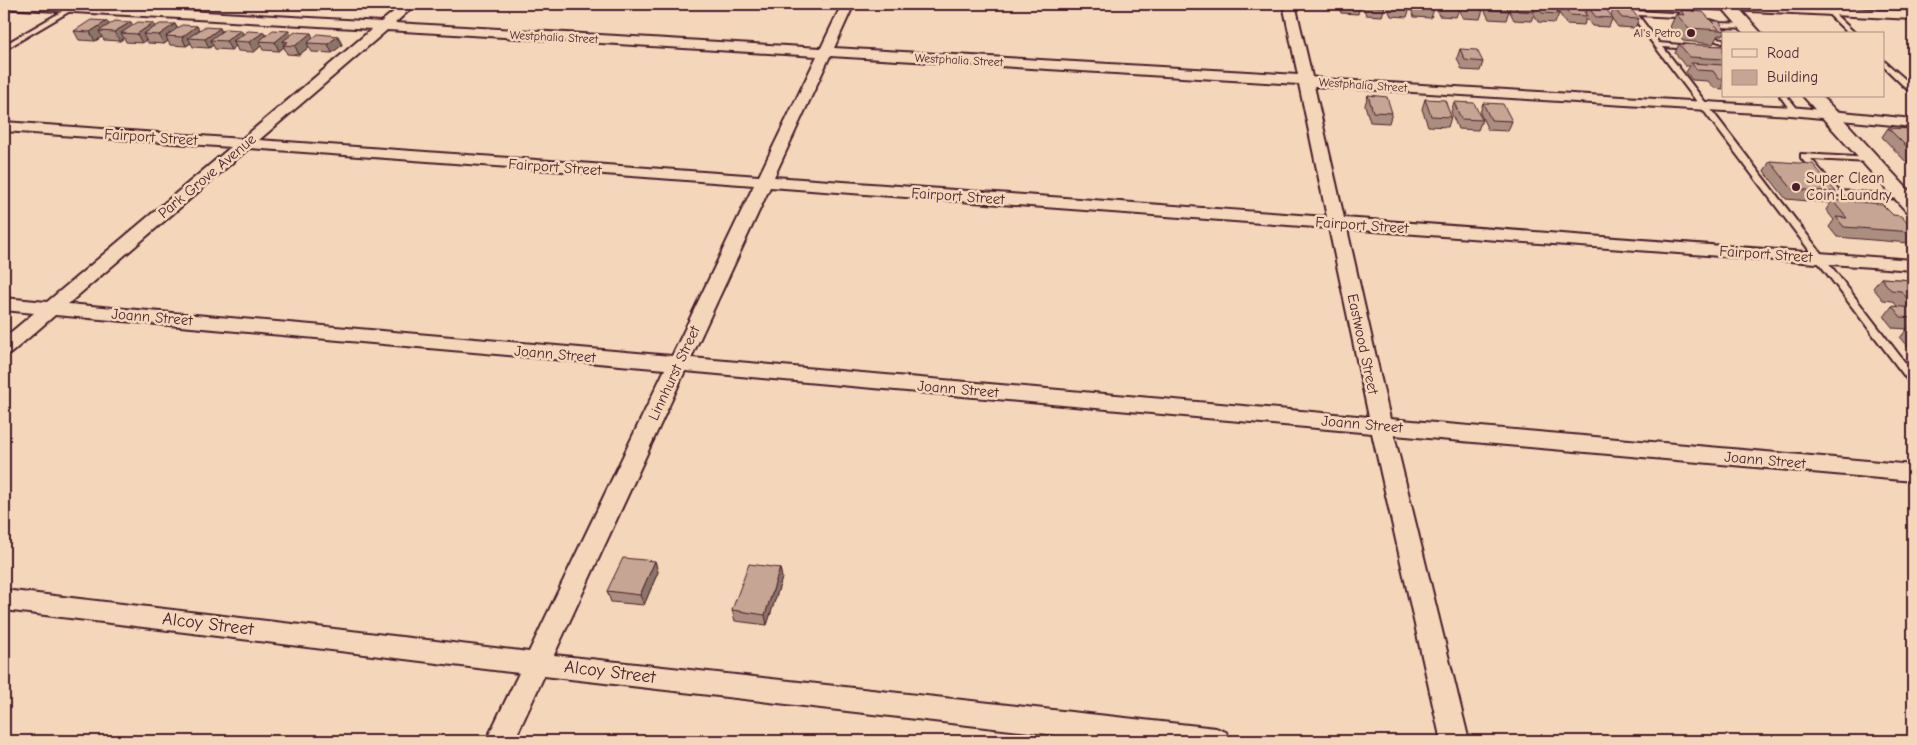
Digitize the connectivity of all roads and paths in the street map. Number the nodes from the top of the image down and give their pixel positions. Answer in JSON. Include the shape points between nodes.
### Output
{"nodes":[{"id":1,"x":4,"y":4,"type":"edge"},
{"id":2,"x":410,"y":4,"type":"edge"},
{"id":3,"x":848,"y":4,"type":"edge"},
{"id":4,"x":1289,"y":4,"type":"edge"},
{"id":5,"x":1626,"y":4,"type":"edge"},
{"id":6,"x":1683,"y":4,"type":"edge"},
{"id":7,"x":1728,"y":5,"type":"edge"},
{"id":8,"x":75,"y":6,"type":"edge"},
{"id":9,"x":1825,"y":7,"type":"edge"},
{"id":10,"x":1692,"y":10,"type":"edge"},
{"id":11,"x":1633,"y":13,"type":"junction"},
{"id":12,"x":1913,"y":15,"type":"edge"},
{"id":13,"x":1720,"y":25,"type":"junction"},
{"id":14,"x":383,"y":27,"type":"junction"},
{"id":15,"x":1751,"y":30,"type":"edge"},
{"id":16,"x":1726,"y":32,"type":"edge"},
{"id":17,"x":1851,"y":32,"type":"edge"},
{"id":18,"x":1711,"y":34,"type":"edge"},
{"id":19,"x":1722,"y":42,"type":"edge"},
{"id":20,"x":1657,"y":45,"type":"junction"},
{"id":21,"x":1695,"y":47,"type":"edge"},
{"id":22,"x":4,"y":48,"type":"edge"},
{"id":23,"x":1714,"y":48,"type":"edge"},
{"id":24,"x":1722,"y":48,"type":"edge"},
{"id":25,"x":826,"y":53,"type":"junction"},
{"id":26,"x":1884,"y":63,"type":"edge"},
{"id":27,"x":1306,"y":80,"type":"junction"},
{"id":28,"x":1913,"y":90,"type":"edge"},
{"id":29,"x":1785,"y":98,"type":"edge"},
{"id":30,"x":1814,"y":98,"type":"edge"},
{"id":31,"x":1703,"y":106,"type":"junction"},
{"id":32,"x":1796,"y":112,"type":"junction"},
{"id":33,"x":1830,"y":116,"type":"junction"},
{"id":34,"x":1913,"y":122,"type":"edge"},
{"id":35,"x":4,"y":126,"type":"edge"},
{"id":36,"x":244,"y":144,"type":"junction"},
{"id":37,"x":1870,"y":160,"type":"junction"},
{"id":38,"x":764,"y":182,"type":"junction"},
{"id":39,"x":1909,"y":202,"type":"edge"},
{"id":40,"x":1338,"y":223,"type":"junction"},
{"id":41,"x":1821,"y":258,"type":"junction"},
{"id":42,"x":1913,"y":264,"type":"edge"},
{"id":43,"x":4,"y":304,"type":"edge"},
{"id":44,"x":50,"y":308,"type":"junction"},
{"id":45,"x":4,"y":348,"type":"edge"},
{"id":46,"x":678,"y":365,"type":"junction"},
{"id":47,"x":1913,"y":380,"type":"edge"},
{"id":48,"x":1381,"y":426,"type":"junction"},
{"id":49,"x":1913,"y":473,"type":"edge"},
{"id":50,"x":4,"y":600,"type":"edge"},
{"id":51,"x":536,"y":664,"type":"junction"},
{"id":52,"x":500,"y":741,"type":"edge"},
{"id":53,"x":1216,"y":741,"type":"edge"},
{"id":54,"x":1455,"y":741,"type":"edge"}],
"edges":[{"from":1,"to":8,"type":"street","name":"Westphalia Street"},
{"from":2,"to":14,"type":"street","name":"Park Grove Avenue"},
{"from":3,"to":25,"type":"street","name":"Linnhurst Street"},
{"from":4,"to":27,"type":"street","name":"Eastwood Street"},
{"from":5,"to":11,"type":"lane"},
{"from":6,"to":10,"type":"lane"},
{"from":7,"to":9,"type":"street"},
{"from":7,"to":10,"type":"street"},
{"from":7,"to":15,"type":"street"},
{"from":8,"to":14,"type":"street","name":"Westphalia Street"},
{"from":8,"to":22,"type":"lane"},
{"from":9,"to":12,"type":"street"},
{"from":9,"to":17,"type":"lane"},
{"from":10,"to":11,"type":"lane"},
{"from":10,"to":13,"type":"lane"},
{"from":11,"to":20,"type":"lane"},
{"from":13,"to":15,"type":"lane"},
{"from":13,"to":16,"type":"lane"},
{"from":14,"to":25,"type":"street","name":"Westphalia Street"},
{"from":14,"to":36,"type":"street","name":"Park Grove Avenue"},
{"from":18,"to":19,"type":"lane"},
{"from":20,"to":21,"type":"lane"},
{"from":20,"to":31,"type":"lane"},
{"from":23,"to":24,"type":"lane"},
{"from":25,"to":27,"type":"street","name":"Westphalia Street"},
{"from":25,"to":38,"type":"street","name":"Linnhurst Street"},
{"from":26,"to":28,"type":"lane"},
{"from":27,"to":31,"type":"street","name":"Westphalia Street"},
{"from":27,"to":40,"type":"street","name":"Eastwood Street"},
{"from":29,"to":32,"type":"lane"},
{"from":30,"to":33,"type":"street"},
{"from":31,"to":32,"type":"street","name":"Westphalia Street"},
{"from":31,"to":41,"type":"lane"},
{"from":32,"to":33,"type":"street","name":"Westphalia Street"},
{"from":33,"to":34,"type":"street","name":"Westphalia Street"},
{"from":33,"to":37,"type":"street"},
{"from":35,"to":36,"type":"street","name":"Fairport Street"},
{"from":36,"to":38,"type":"street","name":"Fairport Street"},
{"from":36,"to":44,"type":"street","name":"Park Grove Avenue"},
{"from":37,"to":39,"type":"street"},
{"from":37,"to":39,"type":"lane","via":[[1804,156],[1837,194]]},
{"from":38,"to":40,"type":"street","name":"Fairport Street"},
{"from":38,"to":46,"type":"street","name":"Linnhurst Street"},
{"from":40,"to":41,"type":"street","name":"Fairport Street"},
{"from":40,"to":48,"type":"street","name":"Eastwood Street"},
{"from":41,"to":42,"type":"street","name":"Fairport Street"},
{"from":41,"to":47,"type":"lane"},
{"from":43,"to":44,"type":"street","name":"Joann Street"},
{"from":44,"to":45,"type":"street","name":"Park Grove Avenue"},
{"from":44,"to":46,"type":"street","name":"Joann Street"},
{"from":46,"to":48,"type":"street","name":"Joann Street"},
{"from":46,"to":51,"type":"street","name":"Linnhurst Street"},
{"from":48,"to":49,"type":"street","name":"Joann Street"},
{"from":48,"to":54,"type":"street","name":"Eastwood Street"},
{"from":50,"to":51,"type":"street","name":"Alcoy Street"},
{"from":51,"to":52,"type":"street","name":"Linnhurst Street"},
{"from":51,"to":53,"type":"street","name":"Alcoy Street"}]}
